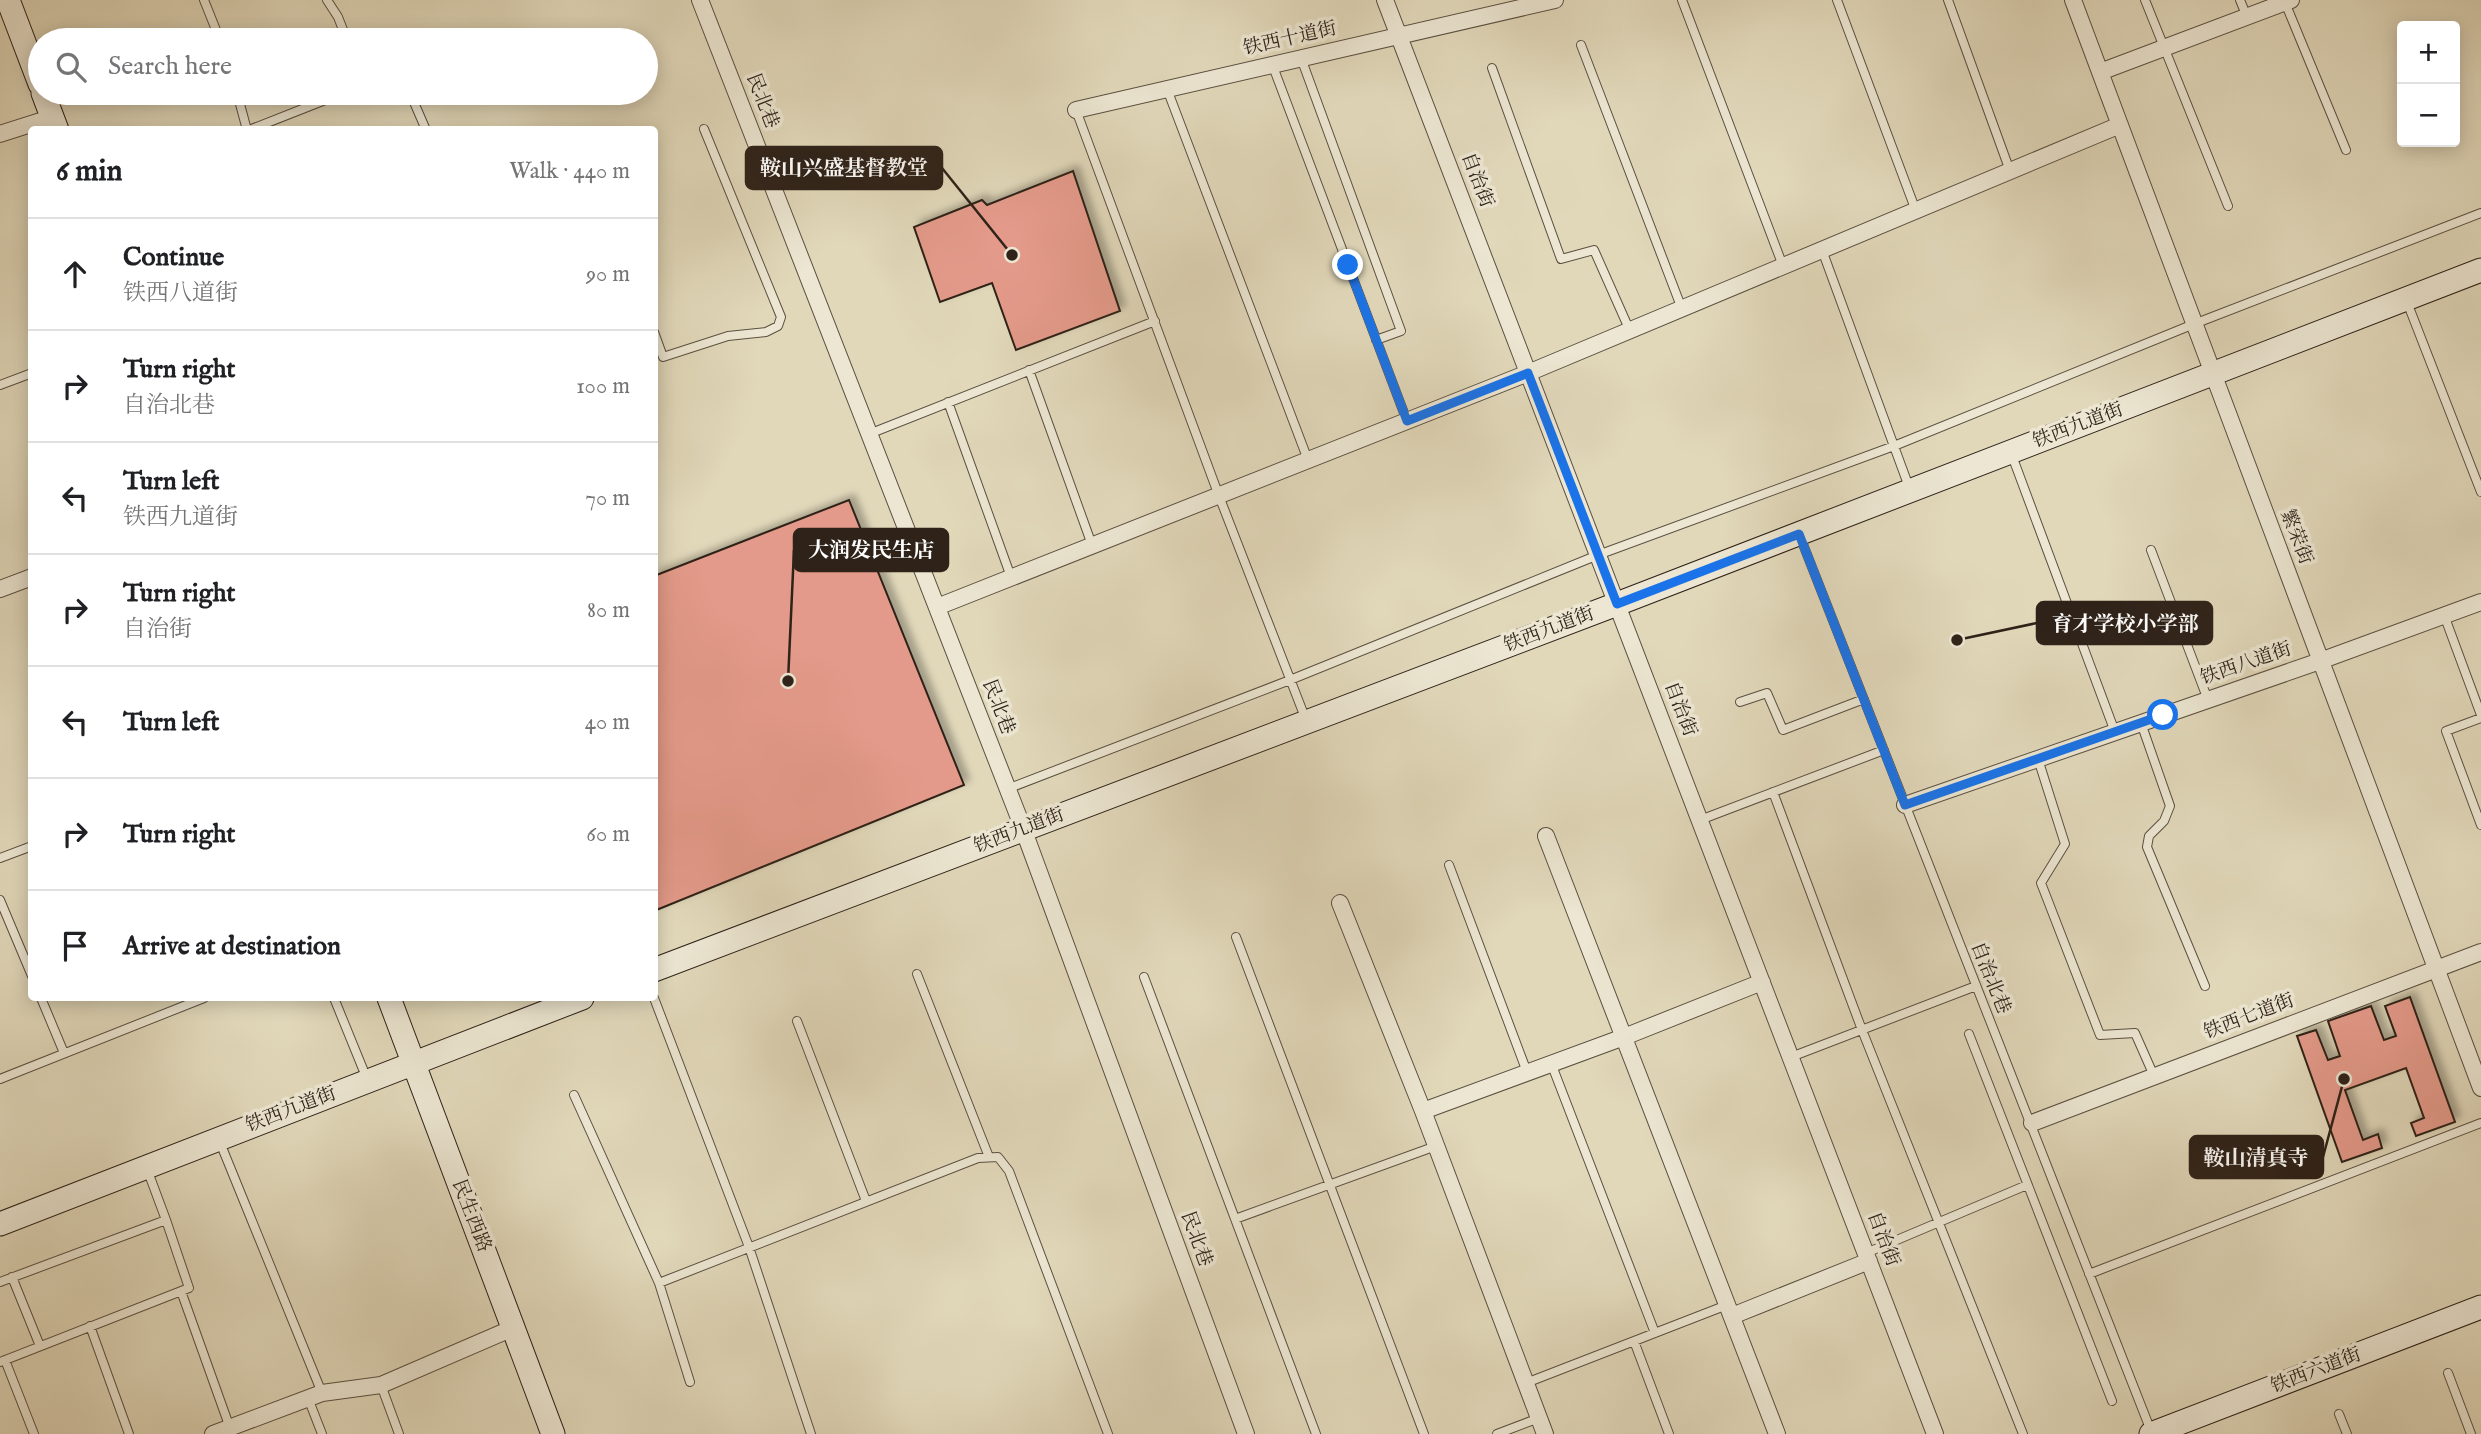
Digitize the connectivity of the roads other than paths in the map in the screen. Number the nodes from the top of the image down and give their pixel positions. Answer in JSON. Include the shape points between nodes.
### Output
{"nodes":[{"id":1,"x":8,"y":0,"type":"edge"},
{"id":2,"x":204,"y":0,"type":"edge"},
{"id":3,"x":327,"y":0,"type":"edge"},
{"id":4,"x":700,"y":0,"type":"edge"},
{"id":5,"x":1385,"y":0,"type":"edge"},
{"id":6,"x":1555,"y":0,"type":"edge"},
{"id":7,"x":1682,"y":0,"type":"edge"},
{"id":8,"x":1837,"y":0,"type":"edge"},
{"id":9,"x":1948,"y":0,"type":"edge"},
{"id":10,"x":2073,"y":0,"type":"edge"},
{"id":11,"x":2145,"y":0,"type":"edge"},
{"id":12,"x":2240,"y":0,"type":"edge"},
{"id":13,"x":2287,"y":1,"type":"edge"},
{"id":14,"x":2247,"y":17,"type":"junction"},
{"id":15,"x":215,"y":28,"type":"edge"},
{"id":16,"x":342,"y":28,"type":"edge"},
{"id":17,"x":1399,"y":35,"type":"junction"},
{"id":18,"x":1581,"y":45,"type":"dead end"},
{"id":19,"x":2163,"y":48,"type":"junction"},
{"id":20,"x":28,"y":52,"type":"edge"},
{"id":21,"x":1301,"y":58,"type":"junction"},
{"id":22,"x":1272,"y":64,"type":"junction"},
{"id":23,"x":1492,"y":68,"type":"dead end"},
{"id":24,"x":2100,"y":72,"type":"junction"},
{"id":25,"x":1167,"y":89,"type":"junction"},
{"id":26,"x":48,"y":105,"type":"edge"},
{"id":27,"x":241,"y":105,"type":"edge"},
{"id":28,"x":312,"y":105,"type":"edge"},
{"id":29,"x":415,"y":105,"type":"edge"},
{"id":30,"x":1076,"y":110,"type":"joint"},
{"id":31,"x":55,"y":123,"type":"edge"},
{"id":32,"x":2120,"y":125,"type":"junction"},
{"id":33,"x":247,"y":126,"type":"edge"},
{"id":34,"x":258,"y":126,"type":"edge"},
{"id":35,"x":424,"y":126,"type":"edge"},
{"id":36,"x":28,"y":128,"type":"edge"},
{"id":37,"x":704,"y":129,"type":"dead end"},
{"id":38,"x":0,"y":134,"type":"edge"},
{"id":39,"x":2346,"y":150,"type":"dead end"},
{"id":40,"x":2010,"y":171,"type":"junction"},
{"id":41,"x":2228,"y":206,"type":"dead end"},
{"id":42,"x":1916,"y":211,"type":"junction"},
{"id":43,"x":2481,"y":213,"type":"edge"},
{"id":44,"x":1822,"y":250,"type":"junction"},
{"id":45,"x":1783,"y":266,"type":"junction"},
{"id":46,"x":2481,"y":270,"type":"edge"},
{"id":47,"x":2406,"y":299,"type":"junction"},
{"id":48,"x":1682,"y":309,"type":"junction"},
{"id":49,"x":1155,"y":321,"type":"junction"},
{"id":50,"x":2193,"y":324,"type":"junction"},
{"id":51,"x":1630,"y":331,"type":"junction"},
{"id":52,"x":1376,"y":340,"type":"junction"},
{"id":53,"x":659,"y":359,"type":"edge"},
{"id":54,"x":1029,"y":370,"type":"junction"},
{"id":55,"x":1528,"y":373,"type":"junction"},
{"id":56,"x":28,"y":374,"type":"edge"},
{"id":57,"x":2212,"y":374,"type":"junction"},
{"id":58,"x":0,"y":385,"type":"edge"},
{"id":59,"x":948,"y":402,"type":"junction"},
{"id":60,"x":1407,"y":421,"type":"junction"},
{"id":61,"x":869,"y":433,"type":"junction"},
{"id":62,"x":1894,"y":446,"type":"junction"},
{"id":63,"x":2010,"y":452,"type":"junction"},
{"id":64,"x":1308,"y":460,"type":"junction"},
{"id":65,"x":1910,"y":491,"type":"junction"},
{"id":66,"x":2481,"y":492,"type":"edge"},
{"id":67,"x":1219,"y":496,"type":"junction"},
{"id":68,"x":1799,"y":534,"type":"junction"},
{"id":69,"x":1093,"y":546,"type":"junction"},
{"id":70,"x":2151,"y":550,"type":"dead end"},
{"id":71,"x":1598,"y":555,"type":"junction"},
{"id":72,"x":28,"y":578,"type":"edge"},
{"id":73,"x":1011,"y":578,"type":"junction"},
{"id":74,"x":0,"y":589,"type":"edge"},
{"id":75,"x":2481,"y":602,"type":"edge"},
{"id":76,"x":1617,"y":604,"type":"junction"},
{"id":77,"x":937,"y":607,"type":"junction"},
{"id":78,"x":2444,"y":615,"type":"junction"},
{"id":79,"x":2320,"y":661,"type":"junction"},
{"id":80,"x":1290,"y":680,"type":"junction"},
{"id":81,"x":1864,"y":699,"type":"junction"},
{"id":82,"x":2208,"y":700,"type":"junction"},
{"id":83,"x":1740,"y":702,"type":"dead end"},
{"id":84,"x":2481,"y":717,"type":"edge"},
{"id":85,"x":1306,"y":722,"type":"junction"},
{"id":86,"x":2141,"y":723,"type":"junction"},
{"id":87,"x":2115,"y":732,"type":"junction"},
{"id":88,"x":1884,"y":750,"type":"junction"},
{"id":89,"x":2039,"y":759,"type":"junction"},
{"id":90,"x":1007,"y":789,"type":"junction"},
{"id":91,"x":1773,"y":792,"type":"junction"},
{"id":92,"x":1905,"y":805,"type":"junction"},
{"id":93,"x":1700,"y":820,"type":"junction"},
{"id":94,"x":2481,"y":825,"type":"edge"},
{"id":95,"x":1023,"y":829,"type":"junction"},
{"id":96,"x":1546,"y":836,"type":"dead end"},
{"id":97,"x":28,"y":848,"type":"edge"},
{"id":98,"x":0,"y":858,"type":"edge"},
{"id":99,"x":1449,"y":865,"type":"dead end"},
{"id":100,"x":0,"y":900,"type":"edge"},
{"id":101,"x":1340,"y":903,"type":"dead end"},
{"id":102,"x":1236,"y":937,"type":"dead end"},
{"id":103,"x":2481,"y":952,"type":"edge"},
{"id":104,"x":28,"y":966,"type":"edge"},
{"id":105,"x":658,"y":968,"type":"edge"},
{"id":106,"x":2436,"y":968,"type":"junction"},
{"id":107,"x":917,"y":974,"type":"dead end"},
{"id":108,"x":1143,"y":977,"type":"dead end"},
{"id":109,"x":1762,"y":982,"type":"junction"},
{"id":110,"x":2205,"y":985,"type":"dead end"},
{"id":111,"x":1976,"y":986,"type":"junction"},
{"id":112,"x":42,"y":1001,"type":"edge"},
{"id":113,"x":196,"y":1001,"type":"edge"},
{"id":114,"x":335,"y":1001,"type":"edge"},
{"id":115,"x":390,"y":1001,"type":"edge"},
{"id":116,"x":574,"y":1001,"type":"edge"},
{"id":117,"x":655,"y":1001,"type":"edge"},
{"id":118,"x":797,"y":1021,"type":"dead end"},
{"id":119,"x":1862,"y":1030,"type":"junction"},
{"id":120,"x":1969,"y":1034,"type":"dead end"},
{"id":121,"x":1624,"y":1037,"type":"junction"},
{"id":122,"x":64,"y":1053,"type":"junction"},
{"id":123,"x":1790,"y":1057,"type":"junction"},
{"id":124,"x":413,"y":1062,"type":"junction"},
{"id":125,"x":1552,"y":1063,"type":"junction"},
{"id":126,"x":1527,"y":1072,"type":"junction"},
{"id":127,"x":2154,"y":1076,"type":"junction"},
{"id":128,"x":0,"y":1079,"type":"edge"},
{"id":129,"x":368,"y":1080,"type":"junction"},
{"id":130,"x":2481,"y":1088,"type":"edge"},
{"id":131,"x":574,"y":1095,"type":"dead end"},
{"id":132,"x":1423,"y":1111,"type":"junction"},
{"id":133,"x":2032,"y":1123,"type":"junction"},
{"id":134,"x":2481,"y":1123,"type":"edge"},
{"id":135,"x":219,"y":1138,"type":"junction"},
{"id":136,"x":1436,"y":1146,"type":"junction"},
{"id":137,"x":989,"y":1157,"type":"junction"},
{"id":138,"x":146,"y":1167,"type":"junction"},
{"id":139,"x":1330,"y":1184,"type":"junction"},
{"id":140,"x":2026,"y":1185,"type":"junction"},
{"id":141,"x":866,"y":1201,"type":"junction"},
{"id":142,"x":1235,"y":1219,"type":"junction"},
{"id":143,"x":166,"y":1220,"type":"junction"},
{"id":144,"x":1940,"y":1221,"type":"junction"},
{"id":145,"x":0,"y":1224,"type":"edge"},
{"id":146,"x":749,"y":1247,"type":"junction"},
{"id":147,"x":1867,"y":1257,"type":"junction"},
{"id":148,"x":2089,"y":1274,"type":"junction"},
{"id":149,"x":12,"y":1277,"type":"junction"},
{"id":150,"x":0,"y":1282,"type":"edge"},
{"id":151,"x":659,"y":1283,"type":"junction"},
{"id":152,"x":180,"y":1291,"type":"junction"},
{"id":153,"x":2481,"y":1307,"type":"edge"},
{"id":154,"x":1730,"y":1310,"type":"junction"},
{"id":155,"x":90,"y":1326,"type":"junction"},
{"id":156,"x":513,"y":1328,"type":"junction"},
{"id":157,"x":1655,"y":1333,"type":"junction"},
{"id":158,"x":1634,"y":1341,"type":"junction"},
{"id":159,"x":40,"y":1346,"type":"junction"},
{"id":160,"x":2,"y":1361,"type":"edge"},
{"id":161,"x":2448,"y":1373,"type":"dead end"},
{"id":162,"x":690,"y":1382,"type":"dead end"},
{"id":163,"x":1526,"y":1383,"type":"junction"},
{"id":164,"x":381,"y":1385,"type":"junction"},
{"id":165,"x":315,"y":1396,"type":"junction"},
{"id":166,"x":2112,"y":1401,"type":"dead end"},
{"id":167,"x":2339,"y":1414,"type":"dead end"},
{"id":168,"x":1542,"y":1426,"type":"edge"},
{"id":169,"x":230,"y":1428,"type":"junction"},
{"id":170,"x":34,"y":1434,"type":"edge"},
{"id":171,"x":129,"y":1434,"type":"edge"},
{"id":172,"x":213,"y":1434,"type":"edge"},
{"id":173,"x":322,"y":1434,"type":"edge"},
{"id":174,"x":399,"y":1434,"type":"edge"},
{"id":175,"x":554,"y":1434,"type":"edge"},
{"id":176,"x":811,"y":1434,"type":"edge"},
{"id":177,"x":1108,"y":1434,"type":"edge"},
{"id":178,"x":1246,"y":1434,"type":"edge"},
{"id":179,"x":1316,"y":1434,"type":"edge"},
{"id":180,"x":1424,"y":1434,"type":"edge"},
{"id":181,"x":1497,"y":1434,"type":"edge"},
{"id":182,"x":1669,"y":1434,"type":"edge"},
{"id":183,"x":1777,"y":1434,"type":"edge"},
{"id":184,"x":1935,"y":1434,"type":"edge"},
{"id":185,"x":2023,"y":1434,"type":"edge"},
{"id":186,"x":2152,"y":1434,"type":"edge"},
{"id":187,"x":2347,"y":1434,"type":"edge"},
{"id":188,"x":2471,"y":1434,"type":"edge"}],
"edges":[{"from":1,"to":20,"type":"main road"},
{"from":2,"to":15,"type":"lane"},
{"from":3,"to":16,"type":"lane"},
{"from":4,"to":61,"type":"street","name":"民北巷"},
{"from":5,"to":17,"type":"street","name":"自治街"},
{"from":6,"to":17,"type":"street","name":"铁西十道街"},
{"from":7,"to":45,"type":"lane"},
{"from":8,"to":42,"type":"lane"},
{"from":9,"to":40,"type":"lane"},
{"from":10,"to":24,"type":"street","name":"繁荣街"},
{"from":11,"to":19,"type":"lane"},
{"from":12,"to":14,"type":"lane"},
{"from":13,"to":14,"type":"street"},
{"from":13,"to":39,"type":"lane"},
{"from":14,"to":19,"type":"street"},
{"from":17,"to":21,"type":"street","name":"铁西十道街"},
{"from":17,"to":55,"type":"street","name":"自治街"},
{"from":18,"to":48,"type":"lane"},
{"from":19,"to":24,"type":"street"},
{"from":19,"to":41,"type":"lane"},
{"from":21,"to":22,"type":"street","name":"铁西十道街"},
{"from":21,"to":52,"type":"lane","via":[[1401,331]]},
{"from":22,"to":25,"type":"street","name":"铁西十道街"},
{"from":22,"to":52,"type":"lane"},
{"from":23,"to":51,"type":"lane","via":[[1561,258],[1594,250]]},
{"from":24,"to":32,"type":"street","name":"繁荣街"},
{"from":25,"to":30,"type":"street","name":"铁西十道街"},
{"from":25,"to":64,"type":"lane"},
{"from":26,"to":31,"type":"main road"},
{"from":27,"to":33,"type":"lane"},
{"from":28,"to":34,"type":"lane"},
{"from":29,"to":35,"type":"lane"},
{"from":30,"to":49,"type":"lane"},
{"from":32,"to":40,"type":"street"},
{"from":32,"to":50,"type":"street","name":"繁荣街"},
{"from":36,"to":38,"type":"street"},
{"from":37,"to":53,"type":"lane","via":[[780,317],[778,326],[766,332],[728,336]]},
{"from":40,"to":42,"type":"street"},
{"from":42,"to":44,"type":"street"},
{"from":43,"to":50,"type":"lane"},
{"from":44,"to":45,"type":"street"},
{"from":44,"to":62,"type":"lane"},
{"from":45,"to":48,"type":"street"},
{"from":46,"to":47,"type":"main road","name":"铁西九道街"},
{"from":47,"to":57,"type":"main road","name":"铁西九道街"},
{"from":47,"to":66,"type":"lane"},
{"from":48,"to":51,"type":"street"},
{"from":49,"to":54,"type":"lane"},
{"from":49,"to":67,"type":"lane"},
{"from":50,"to":57,"type":"street","name":"繁荣街"},
{"from":50,"to":62,"type":"lane"},
{"from":51,"to":55,"type":"street"},
{"from":52,"to":60,"type":"lane"},
{"from":54,"to":59,"type":"lane"},
{"from":54,"to":69,"type":"lane"},
{"from":55,"to":60,"type":"street"},
{"from":55,"to":71,"type":"street","name":"自治街"},
{"from":56,"to":58,"type":"lane"},
{"from":57,"to":63,"type":"main road","name":"铁西九道街"},
{"from":57,"to":79,"type":"street","name":"繁荣街"},
{"from":59,"to":61,"type":"lane"},
{"from":59,"to":73,"type":"lane"},
{"from":60,"to":64,"type":"street"},
{"from":61,"to":77,"type":"street","name":"民北巷"},
{"from":62,"to":65,"type":"lane"},
{"from":62,"to":71,"type":"lane"},
{"from":63,"to":65,"type":"main road","name":"铁西九道街"},
{"from":63,"to":87,"type":"lane"},
{"from":64,"to":67,"type":"street"},
{"from":65,"to":68,"type":"main road","name":"铁西九道街"},
{"from":67,"to":69,"type":"street"},
{"from":67,"to":80,"type":"lane"},
{"from":68,"to":76,"type":"main road","name":"铁西九道街"},
{"from":68,"to":81,"type":"lane","name":"自治北巷"},
{"from":69,"to":73,"type":"street"},
{"from":70,"to":82,"type":"lane"},
{"from":71,"to":76,"type":"street","name":"自治街"},
{"from":71,"to":80,"type":"lane"},
{"from":72,"to":74,"type":"street"},
{"from":73,"to":77,"type":"street"},
{"from":75,"to":78,"type":"street","name":"铁西八道街"},
{"from":76,"to":85,"type":"main road","name":"铁西九道街"},
{"from":76,"to":93,"type":"street","name":"自治街"},
{"from":77,"to":90,"type":"street","name":"民北巷"},
{"from":78,"to":79,"type":"street","name":"铁西八道街"},
{"from":78,"to":84,"type":"lane"},
{"from":79,"to":82,"type":"street","name":"铁西八道街"},
{"from":79,"to":106,"type":"street","name":"繁荣街"},
{"from":80,"to":85,"type":"lane"},
{"from":80,"to":90,"type":"lane"},
{"from":81,"to":83,"type":"lane","via":[[1783,730],[1767,693]]},
{"from":81,"to":88,"type":"lane","name":"自治北巷"},
{"from":82,"to":86,"type":"street","name":"铁西八道街"},
{"from":84,"to":94,"type":"lane","via":[[2446,731]]},
{"from":85,"to":95,"type":"main road","name":"铁西九道街"},
{"from":86,"to":87,"type":"street","name":"铁西八道街"},
{"from":86,"to":110,"type":"lane","via":[[2170,806],[2164,821],[2149,836],[2147,847]]},
{"from":87,"to":89,"type":"street","name":"铁西八道街"},
{"from":88,"to":91,"type":"lane"},
{"from":88,"to":92,"type":"lane","name":"自治北巷"},
{"from":89,"to":92,"type":"street","name":"铁西八道街"},
{"from":89,"to":127,"type":"lane","via":[[2065,844],[2041,883],[2100,1035],[2135,1033]]},
{"from":90,"to":95,"type":"street","name":"民北巷"},
{"from":91,"to":93,"type":"lane"},
{"from":91,"to":119,"type":"lane"},
{"from":92,"to":111,"type":"lane","name":"自治北巷"},
{"from":93,"to":109,"type":"street","name":"自治街"},
{"from":95,"to":105,"type":"main road","name":"铁西九道街"},
{"from":95,"to":178,"type":"street","name":"民北巷"},
{"from":96,"to":121,"type":"street"},
{"from":97,"to":98,"type":"lane"},
{"from":99,"to":126,"type":"lane"},
{"from":100,"to":104,"type":"lane"},
{"from":101,"to":132,"type":"street"},
{"from":102,"to":139,"type":"lane"},
{"from":103,"to":106,"type":"street","name":"铁西七道街"},
{"from":106,"to":127,"type":"street","name":"铁西七道街"},
{"from":106,"to":130,"type":"street","name":"繁荣街"},
{"from":107,"to":137,"type":"lane"},
{"from":108,"to":142,"type":"lane"},
{"from":109,"to":121,"type":"street"},
{"from":109,"to":123,"type":"street","name":"自治街"},
{"from":111,"to":119,"type":"lane"},
{"from":111,"to":133,"type":"lane","name":"自治北巷"},
{"from":112,"to":122,"type":"lane"},
{"from":113,"to":122,"type":"lane"},
{"from":114,"to":129,"type":"lane"},
{"from":115,"to":124,"type":"main road","name":"民生西路"},
{"from":116,"to":124,"type":"main road","name":"铁西九道街"},
{"from":117,"to":146,"type":"lane"},
{"from":118,"to":141,"type":"lane"},
{"from":119,"to":123,"type":"lane"},
{"from":119,"to":144,"type":"lane"},
{"from":120,"to":140,"type":"lane"},
{"from":121,"to":125,"type":"street"},
{"from":121,"to":154,"type":"street"},
{"from":122,"to":128,"type":"lane"},
{"from":123,"to":147,"type":"street","name":"自治街"},
{"from":124,"to":129,"type":"main road","name":"铁西九道街"},
{"from":124,"to":156,"type":"main road","name":"民生西路"},
{"from":125,"to":126,"type":"street"},
{"from":125,"to":157,"type":"lane"},
{"from":126,"to":132,"type":"street"},
{"from":127,"to":133,"type":"street","name":"铁西七道街"},
{"from":129,"to":135,"type":"main road","name":"铁西九道街"},
{"from":131,"to":151,"type":"lane"},
{"from":132,"to":136,"type":"street"},
{"from":133,"to":148,"type":"lane","name":"自治北巷"},
{"from":134,"to":148,"type":"lane"},
{"from":135,"to":138,"type":"main road","name":"铁西九道街"},
{"from":135,"to":165,"type":"lane"},
{"from":136,"to":139,"type":"lane"},
{"from":136,"to":163,"type":"street"},
{"from":137,"to":141,"type":"lane"},
{"from":137,"to":177,"type":"lane","via":[[998,1157],[1009,1171]]},
{"from":138,"to":143,"type":"lane"},
{"from":138,"to":145,"type":"main road","name":"铁西九道街"},
{"from":139,"to":142,"type":"lane"},
{"from":139,"to":180,"type":"lane"},
{"from":140,"to":144,"type":"lane"},
{"from":140,"to":166,"type":"lane"},
{"from":141,"to":146,"type":"lane"},
{"from":142,"to":179,"type":"lane"},
{"from":143,"to":149,"type":"lane"},
{"from":143,"to":152,"type":"lane","via":[[189,1288]]},
{"from":144,"to":147,"type":"lane"},
{"from":144,"to":185,"type":"lane"},
{"from":146,"to":151,"type":"lane"},
{"from":146,"to":176,"type":"lane"},
{"from":147,"to":154,"type":"street"},
{"from":147,"to":184,"type":"street","name":"自治街"},
{"from":148,"to":186,"type":"lane","name":"自治北巷"},
{"from":149,"to":150,"type":"lane"},
{"from":149,"to":159,"type":"lane"},
{"from":151,"to":162,"type":"lane"},
{"from":152,"to":155,"type":"lane"},
{"from":152,"to":169,"type":"lane"},
{"from":153,"to":186,"type":"main road","name":"铁西六道街"},
{"from":154,"to":157,"type":"lane"},
{"from":154,"to":183,"type":"street"},
{"from":155,"to":159,"type":"lane"},
{"from":155,"to":171,"type":"lane"},
{"from":156,"to":164,"type":"street"},
{"from":156,"to":175,"type":"main road","name":"民生西路"},
{"from":157,"to":158,"type":"lane"},
{"from":158,"to":163,"type":"lane"},
{"from":158,"to":182,"type":"lane"},
{"from":159,"to":160,"type":"lane"},
{"from":160,"to":170,"type":"lane"},
{"from":161,"to":188,"type":"lane"},
{"from":163,"to":168,"type":"street"},
{"from":164,"to":165,"type":"street"},
{"from":164,"to":174,"type":"lane"},
{"from":165,"to":169,"type":"street"},
{"from":165,"to":173,"type":"lane"},
{"from":167,"to":187,"type":"lane"},
{"from":168,"to":181,"type":"lane"},
{"from":169,"to":172,"type":"street"}]}
